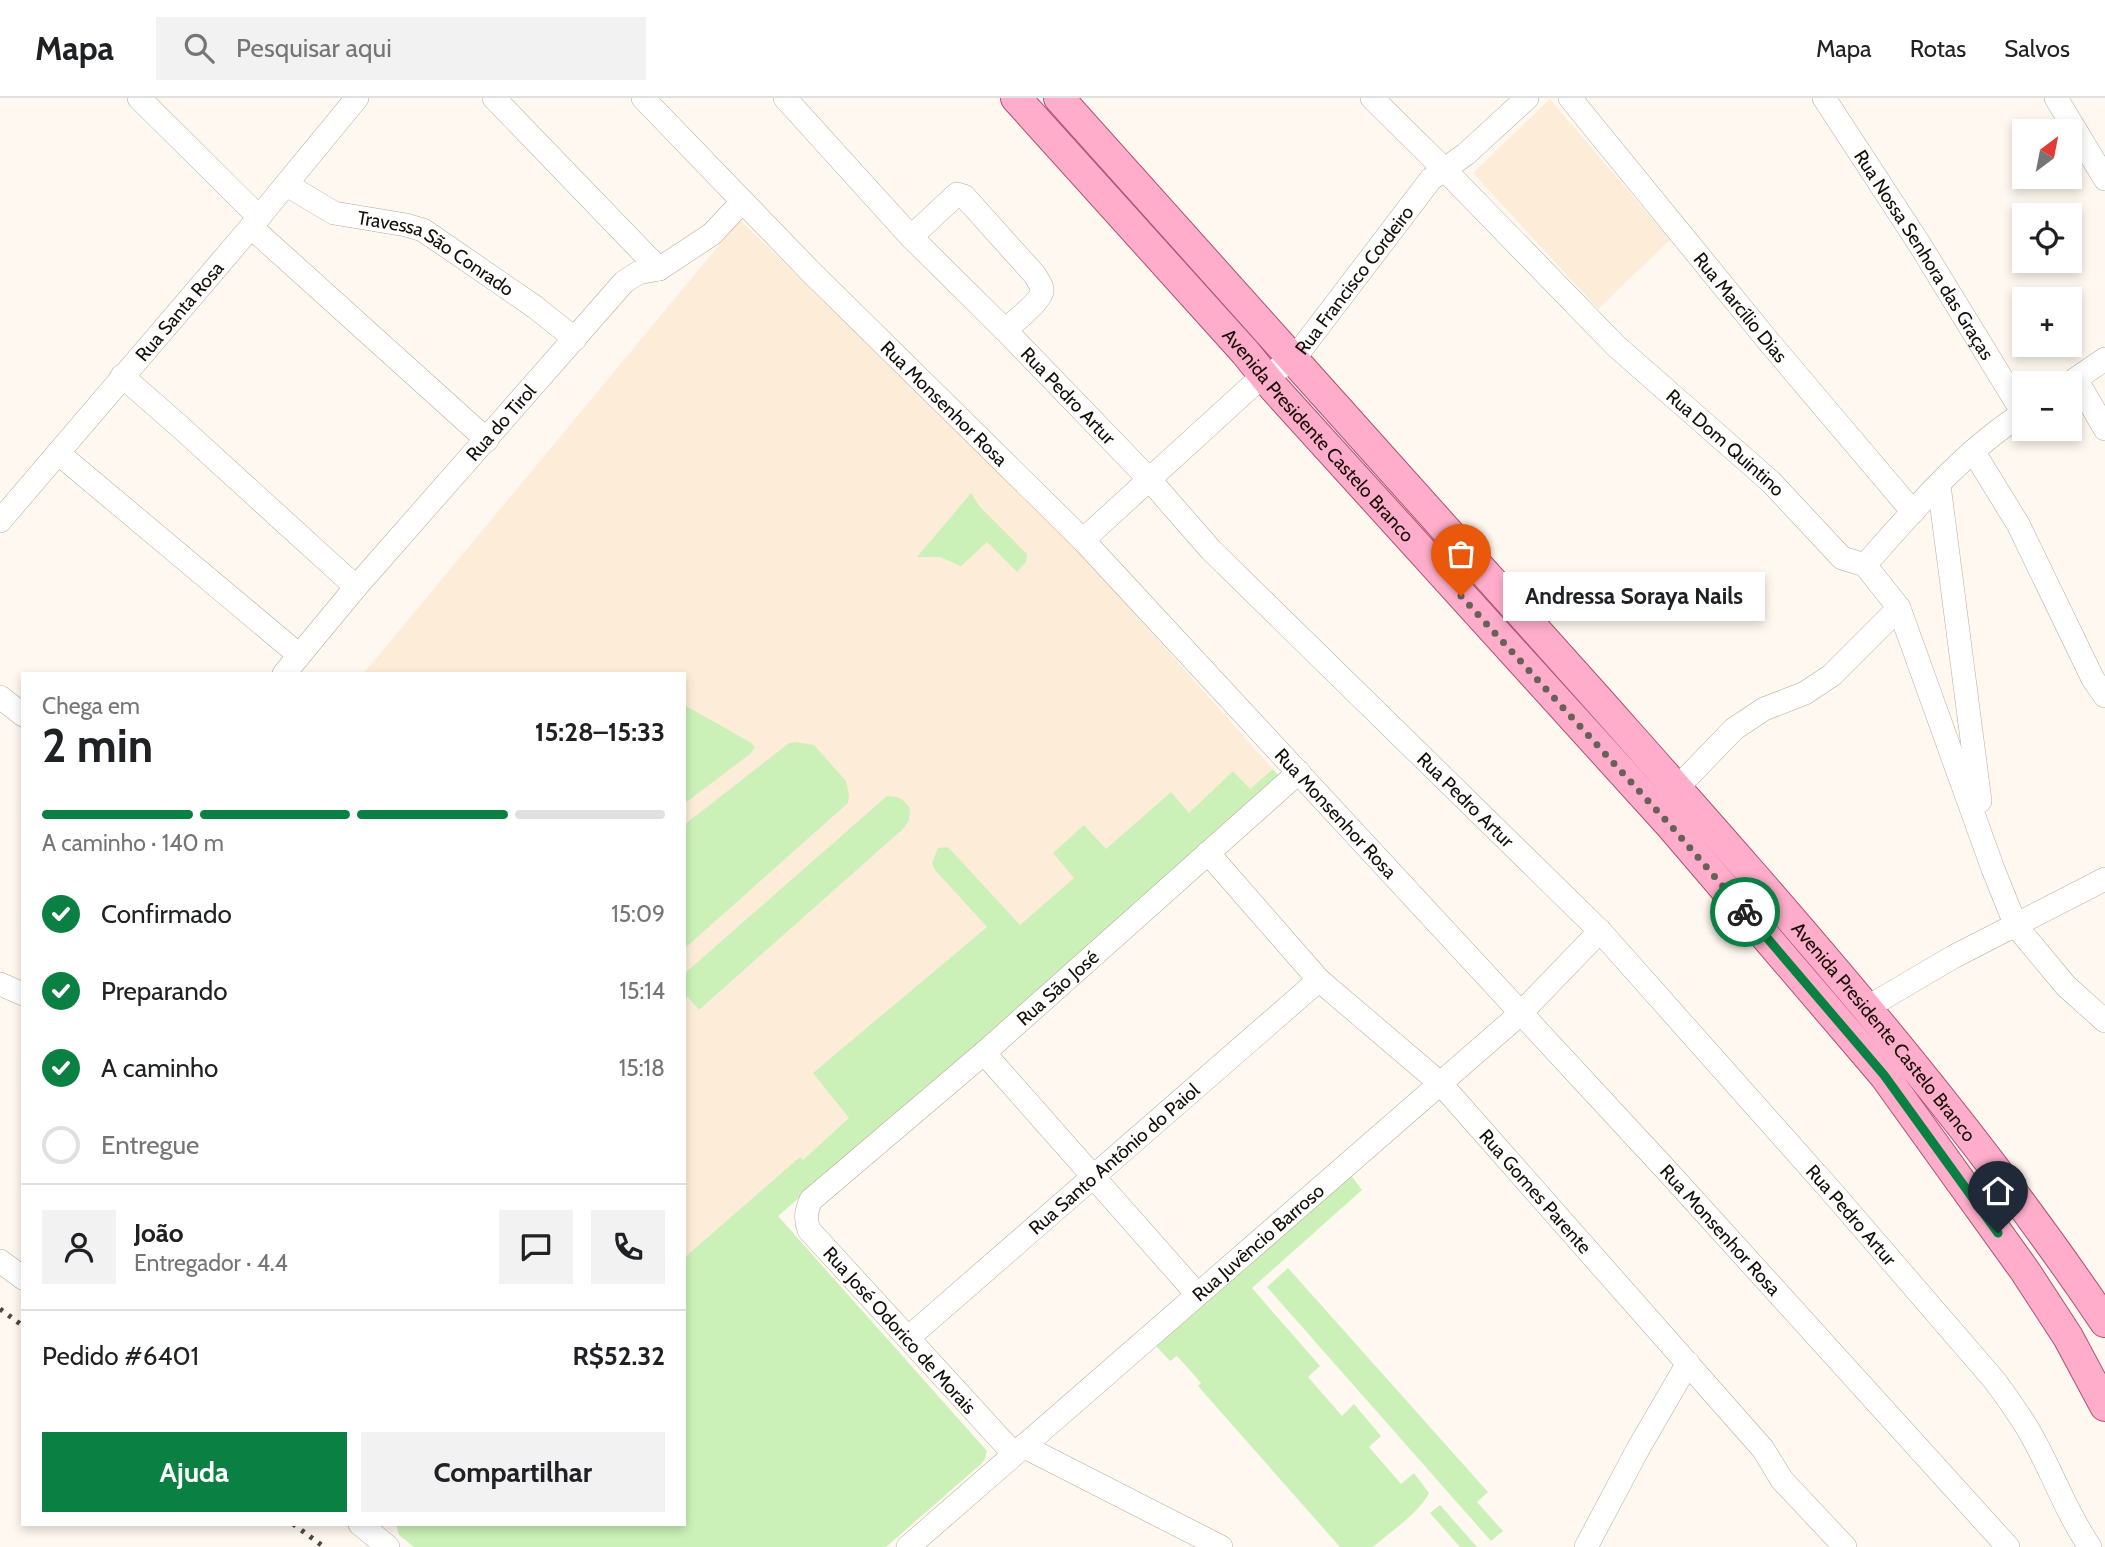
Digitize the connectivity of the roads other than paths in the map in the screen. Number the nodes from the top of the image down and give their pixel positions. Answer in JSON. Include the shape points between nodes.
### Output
{"nodes":[{"id":1,"x":139,"y":98,"type":"edge"},
{"id":2,"x":357,"y":98,"type":"edge"},
{"id":3,"x":494,"y":98,"type":"edge"},
{"id":4,"x":643,"y":98,"type":"edge"},
{"id":5,"x":785,"y":98,"type":"edge"},
{"id":6,"x":1016,"y":98,"type":"edge"},
{"id":7,"x":1059,"y":98,"type":"edge"},
{"id":8,"x":1372,"y":98,"type":"edge"},
{"id":9,"x":1527,"y":98,"type":"edge"},
{"id":10,"x":1570,"y":98,"type":"edge"},
{"id":11,"x":1824,"y":98,"type":"edge"},
{"id":12,"x":2056,"y":98,"type":"edge"},
{"id":13,"x":1446,"y":170,"type":"junction"},
{"id":14,"x":2105,"y":179,"type":"edge"},
{"id":15,"x":287,"y":185,"type":"junction"},
{"id":16,"x":742,"y":202,"type":"junction"},
{"id":17,"x":255,"y":222,"type":"junction"},
{"id":18,"x":911,"y":237,"type":"junction"},
{"id":19,"x":659,"y":269,"type":"junction"},
{"id":20,"x":1005,"y":330,"type":"junction"},
{"id":21,"x":575,"y":339,"type":"junction"},
{"id":22,"x":2105,"y":359,"type":"edge"},
{"id":23,"x":1293,"y":360,"type":"junction"},
{"id":24,"x":2082,"y":375,"type":"edge"},
{"id":25,"x":122,"y":376,"type":"junction"},
{"id":26,"x":1263,"y":376,"type":"junction"},
{"id":27,"x":2012,"y":393,"type":"edge"},
{"id":28,"x":2082,"y":394,"type":"edge"},
{"id":29,"x":2012,"y":420,"type":"edge"},
{"id":30,"x":2105,"y":429,"type":"edge"},
{"id":31,"x":487,"y":440,"type":"junction"},
{"id":32,"x":1973,"y":451,"type":"junction"},
{"id":33,"x":58,"y":453,"type":"junction"},
{"id":34,"x":1149,"y":479,"type":"junction"},
{"id":35,"x":1939,"y":485,"type":"junction"},
{"id":36,"x":1913,"y":512,"type":"junction"},
{"id":37,"x":0,"y":521,"type":"edge"},
{"id":38,"x":1083,"y":540,"type":"junction"},
{"id":39,"x":1865,"y":565,"type":"junction"},
{"id":40,"x":356,"y":587,"type":"junction"},
{"id":41,"x":1899,"y":608,"type":"junction"},
{"id":42,"x":299,"y":655,"type":"junction"},
{"id":43,"x":286,"y":672,"type":"edge"},
{"id":44,"x":2105,"y":696,"type":"edge"},
{"id":45,"x":0,"y":697,"type":"edge"},
{"id":46,"x":21,"y":713,"type":"edge"},
{"id":47,"x":1615,"y":719,"type":"junction"},
{"id":48,"x":1592,"y":741,"type":"junction"},
{"id":49,"x":1299,"y":772,"type":"junction"},
{"id":50,"x":1677,"y":788,"type":"junction"},
{"id":51,"x":1985,"y":843,"type":"junction"},
{"id":52,"x":1208,"y":853,"type":"junction"},
{"id":53,"x":2105,"y":878,"type":"edge"},
{"id":54,"x":2016,"y":926,"type":"junction"},
{"id":55,"x":1600,"y":931,"type":"junction"},
{"id":56,"x":1319,"y":980,"type":"junction"},
{"id":57,"x":0,"y":984,"type":"edge"},
{"id":58,"x":21,"y":993,"type":"edge"},
{"id":59,"x":1868,"y":1007,"type":"junction"},
{"id":60,"x":1520,"y":1014,"type":"junction"},
{"id":61,"x":2105,"y":1021,"type":"edge"},
{"id":62,"x":984,"y":1054,"type":"junction"},
{"id":63,"x":1441,"y":1084,"type":"junction"},
{"id":64,"x":1094,"y":1175,"type":"junction"},
{"id":65,"x":2000,"y":1175,"type":"junction"},
{"id":66,"x":1971,"y":1194,"type":"junction"},
{"id":67,"x":811,"y":1200,"type":"joint"},
{"id":68,"x":0,"y":1261,"type":"edge"},
{"id":69,"x":21,"y":1277,"type":"edge"},
{"id":70,"x":1198,"y":1294,"type":"junction"},
{"id":71,"x":2105,"y":1322,"type":"edge"},
{"id":72,"x":908,"y":1338,"type":"junction"},
{"id":73,"x":1688,"y":1363,"type":"junction"},
{"id":74,"x":2105,"y":1406,"type":"edge"},
{"id":75,"x":1018,"y":1450,"type":"junction"},
{"id":76,"x":368,"y":1527,"type":"edge"},
{"id":77,"x":388,"y":1547,"type":"edge"},
{"id":78,"x":908,"y":1547,"type":"edge"},
{"id":79,"x":1221,"y":1547,"type":"edge"},
{"id":80,"x":1586,"y":1547,"type":"edge"},
{"id":81,"x":1845,"y":1547,"type":"edge"},
{"id":82,"x":2008,"y":1547,"type":"edge"},
{"id":83,"x":2090,"y":1547,"type":"edge"}],
"edges":[{"from":1,"to":17,"type":"street"},
{"from":2,"to":15,"type":"street","name":"Rua Santa Rosa"},
{"from":3,"to":19,"type":"street"},
{"from":4,"to":16,"type":"street","name":"Rua Monsenhor Rosa"},
{"from":5,"to":18,"type":"street","name":"Rua Pedro Artur"},
{"from":6,"to":26,"type":"main road","name":"Avenida Presidente Castelo Branco"},
{"from":7,"to":23,"type":"main road","name":"Avenida Presidente Castelo Branco"},
{"from":8,"to":13,"type":"street","name":"Rua Dom Quintino"},
{"from":9,"to":13,"type":"street","name":"Rua Francisco Cordeiro"},
{"from":10,"to":36,"type":"street","name":"Rua Marcílio Dias"},
{"from":11,"to":27,"type":"street","name":"Rua Nossa Senhora das Graças"},
{"from":12,"to":14,"type":"street"},
{"from":13,"to":23,"type":"street","name":"Rua Francisco Cordeiro","via":[[1431,179]]},
{"from":13,"to":39,"type":"street","name":"Rua Dom Quintino","via":[[1616,346],[1771,482],[1842,558]]},
{"from":15,"to":17,"type":"street","name":"Rua Santa Rosa"},
{"from":15,"to":21,"type":"street","name":"Travessa São Conrado","via":[[334,213],[422,230]]},
{"from":16,"to":19,"type":"street","name":"Rua do Tirol","via":[[712,234]]},
{"from":16,"to":38,"type":"street","name":"Rua Monsenhor Rosa"},
{"from":17,"to":25,"type":"street","name":"Rua Santa Rosa"},
{"from":17,"to":31,"type":"street"},
{"from":18,"to":20,"type":"street","name":"Rua Pedro Artur"},
{"from":18,"to":20,"type":"street","via":[[957,194],[964,196],[1042,286],[1038,299]]},
{"from":19,"to":21,"type":"street","name":"Rua do Tirol","via":[[638,273],[624,282]]},
{"from":20,"to":34,"type":"street","name":"Rua Pedro Artur"},
{"from":21,"to":31,"type":"street","name":"Rua do Tirol"},
{"from":22,"to":24,"type":"street"},
{"from":23,"to":26,"type":"street","name":"Rua Francisco Cordeiro"},
{"from":23,"to":47,"type":"main road","name":"Avenida Presidente Castelo Branco"},
{"from":25,"to":33,"type":"street","name":"Rua Santa Rosa"},
{"from":25,"to":40,"type":"street"},
{"from":26,"to":34,"type":"street","name":"Rua Francisco Cordeiro"},
{"from":26,"to":48,"type":"main road","name":"Avenida Presidente Castelo Branco"},
{"from":28,"to":30,"type":"street"},
{"from":29,"to":32,"type":"street"},
{"from":31,"to":40,"type":"street","name":"Rua do Tirol"},
{"from":32,"to":35,"type":"street"},
{"from":32,"to":44,"type":"street","via":[[2018,524]]},
{"from":33,"to":37,"type":"street","name":"Rua Santa Rosa"},
{"from":33,"to":42,"type":"street"},
{"from":34,"to":38,"type":"street","name":"Rua Francisco Cordeiro"},
{"from":34,"to":55,"type":"street","name":"Rua Pedro Artur","via":[[1211,550]]},
{"from":35,"to":36,"type":"street"},
{"from":35,"to":51,"type":"street","name":"Rua Dom Quintino"},
{"from":36,"to":39,"type":"street"},
{"from":38,"to":49,"type":"street","name":"Rua Monsenhor Rosa"},
{"from":39,"to":41,"type":"street","name":"Rua Dom Quintino"},
{"from":40,"to":42,"type":"street","name":"Rua do Tirol"},
{"from":41,"to":50,"type":"street","via":[[1816,687],[1764,709],[1734,729]]},
{"from":41,"to":51,"type":"street","name":"Rua Dom Quintino"},
{"from":42,"to":43,"type":"street","name":"Rua do Tirol"},
{"from":45,"to":46,"type":"street"},
{"from":47,"to":48,"type":"main road"},
{"from":47,"to":50,"type":"main road","name":"Avenida Presidente Castelo Branco"},
{"from":48,"to":66,"type":"main road","name":"Avenida Presidente Castelo Branco","via":[[1672,827],[1884,1075]]},
{"from":49,"to":52,"type":"street","name":"Rua São José"},
{"from":49,"to":60,"type":"street","name":"Rua Monsenhor Rosa"},
{"from":50,"to":59,"type":"main road","name":"Avenida Presidente Castelo Branco"},
{"from":51,"to":54,"type":"street","name":"Rua Dom Quintino"},
{"from":52,"to":56,"type":"street","name":"Rua Gomes Parente"},
{"from":52,"to":62,"type":"street","name":"Rua São José"},
{"from":53,"to":54,"type":"street"},
{"from":54,"to":59,"type":"street"},
{"from":54,"to":61,"type":"street","name":"Rua Dom Quintino","via":[[2066,986]]},
{"from":55,"to":60,"type":"street","name":"Rua Juvêncio Barroso"},
{"from":55,"to":83,"type":"street","name":"Rua Pedro Artur","via":[[1995,1381],[2019,1413]]},
{"from":56,"to":63,"type":"street","name":"Rua Gomes Parente"},
{"from":56,"to":64,"type":"street","name":"Rua Santo Antônio do Paiol"},
{"from":57,"to":58,"type":"street"},
{"from":59,"to":65,"type":"main road","name":"Avenida Presidente Castelo Branco"},
{"from":60,"to":63,"type":"street","name":"Rua Juvêncio Barroso"},
{"from":60,"to":82,"type":"street","name":"Rua Monsenhor Rosa"},
{"from":62,"to":64,"type":"street"},
{"from":62,"to":67,"type":"street","name":"Rua São José"},
{"from":63,"to":70,"type":"street","name":"Rua Juvêncio Barroso"},
{"from":63,"to":73,"type":"street","name":"Rua Gomes Parente"},
{"from":64,"to":70,"type":"street"},
{"from":64,"to":72,"type":"street","name":"Rua Santo Antônio do Paiol"},
{"from":65,"to":66,"type":"main road"},
{"from":65,"to":71,"type":"main road","name":"Avenida Presidente Castelo Branco"},
{"from":66,"to":74,"type":"main road","name":"Avenida Presidente Castelo Branco","via":[[2068,1336]]},
{"from":67,"to":72,"type":"street","name":"Rua José Odorico de Morais","via":[[808,1230]]},
{"from":68,"to":69,"type":"street"},
{"from":70,"to":75,"type":"street","name":"Rua Juvêncio Barroso"},
{"from":72,"to":75,"type":"street","name":"Rua José Odorico de Morais"},
{"from":73,"to":80,"type":"street"},
{"from":73,"to":81,"type":"street","name":"Rua Gomes Parente","via":[[1763,1449],[1782,1480]]},
{"from":75,"to":78,"type":"street","name":"Rua Juvêncio Barroso"},
{"from":75,"to":79,"type":"street","name":"Rua José Odorico de Morais"},
{"from":76,"to":77,"type":"street"}]}
